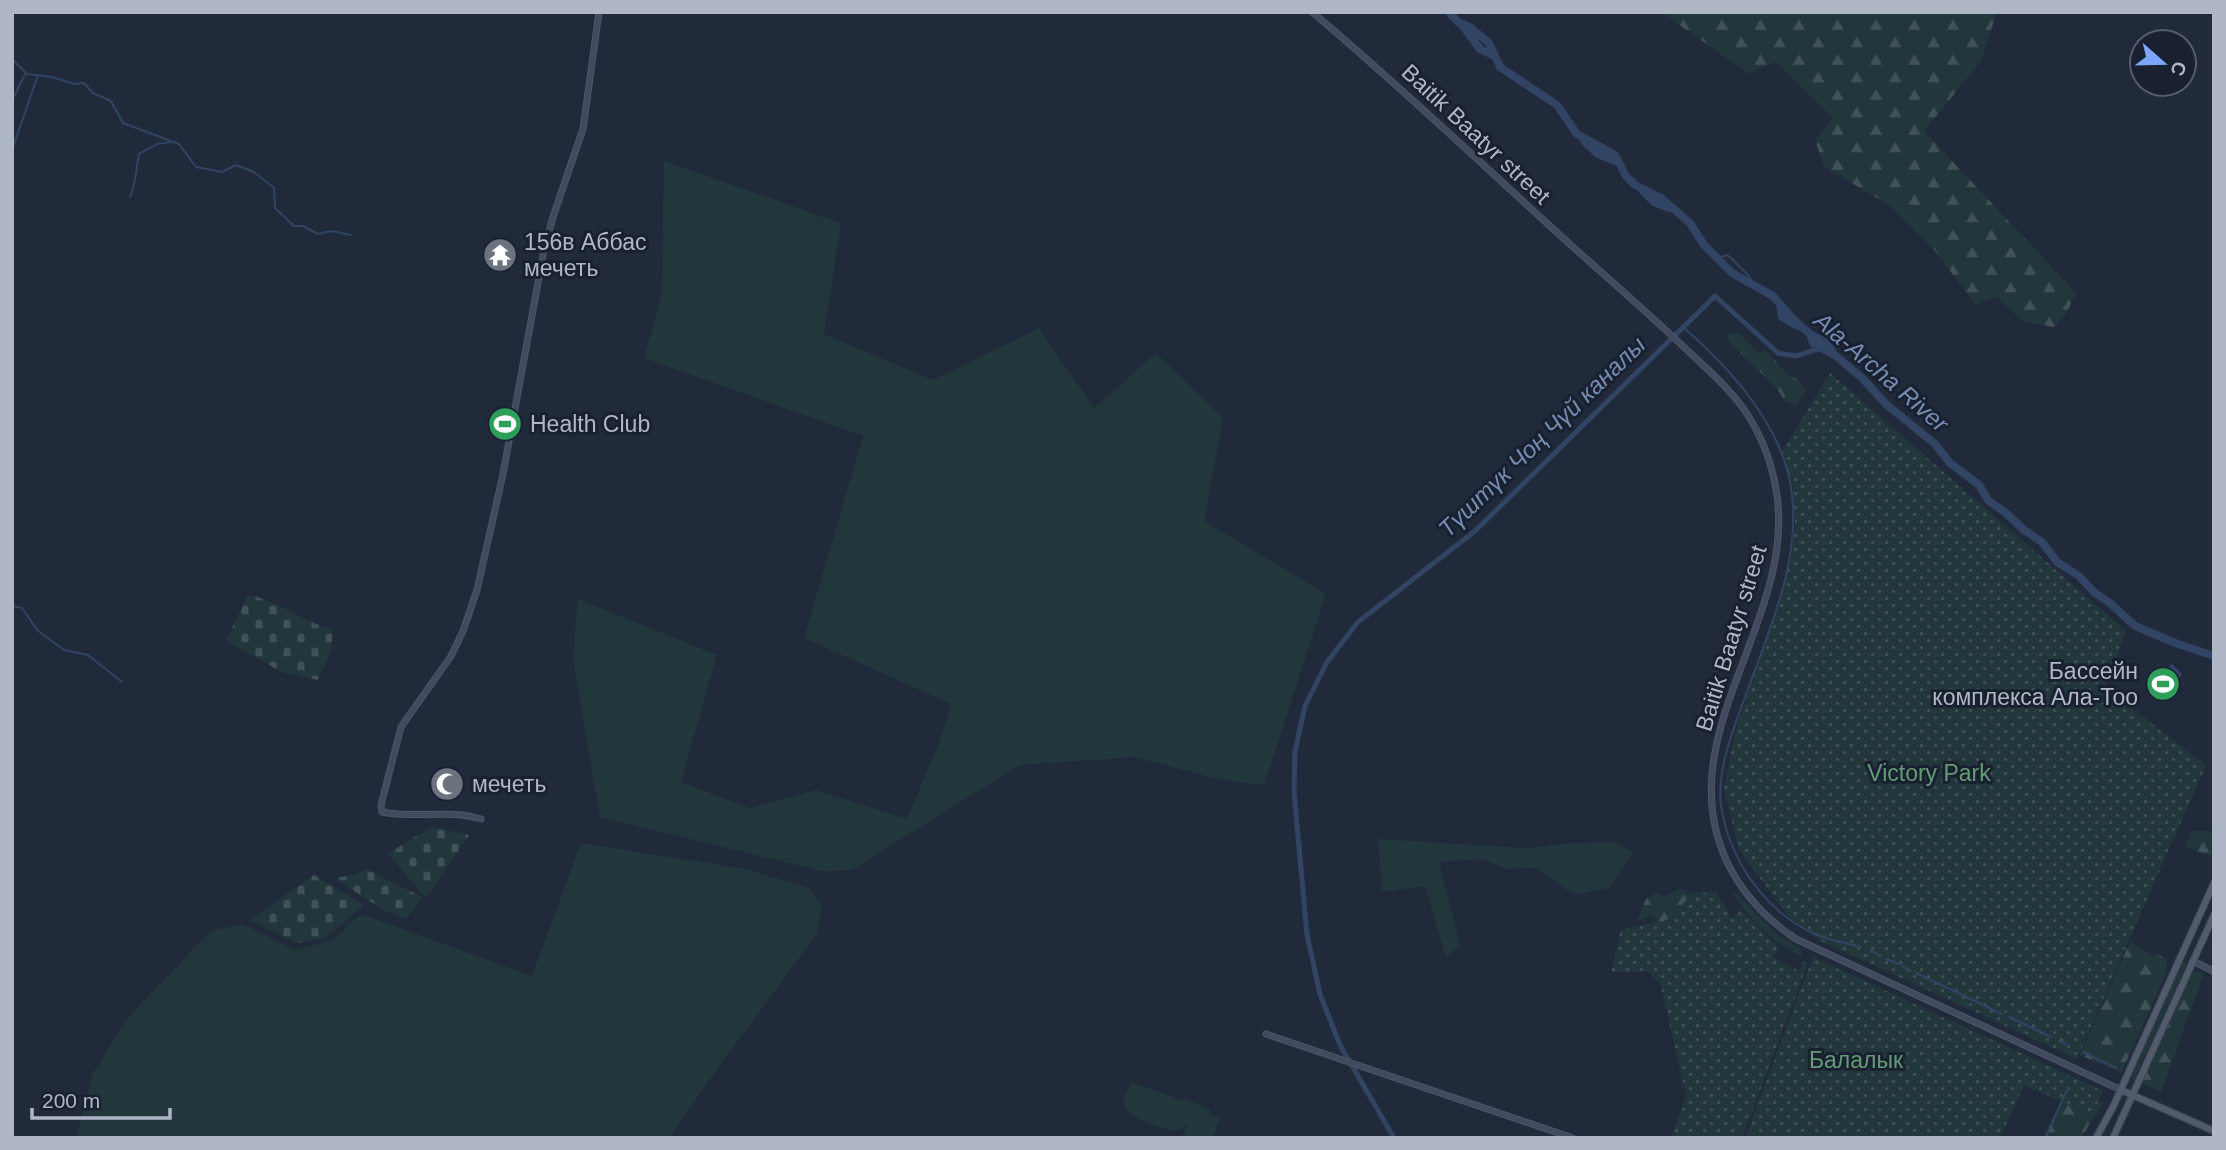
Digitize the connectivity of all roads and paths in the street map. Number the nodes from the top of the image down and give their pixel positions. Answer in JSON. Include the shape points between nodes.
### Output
{"nodes":[{"id":1,"x":599,"y":12,"type":"edge"},
{"id":2,"x":1312,"y":12,"type":"edge"},
{"id":3,"x":481,"y":819,"type":"dead end"},
{"id":4,"x":2214,"y":883,"type":"edge"},
{"id":5,"x":2214,"y":915,"type":"edge"},
{"id":6,"x":2181,"y":955,"type":"junction"},
{"id":7,"x":2193,"y":961,"type":"junction"},
{"id":8,"x":2214,"y":969,"type":"edge"},
{"id":9,"x":1266,"y":1034,"type":"dead end"},
{"id":10,"x":2121,"y":1090,"type":"junction"},
{"id":11,"x":2132,"y":1095,"type":"junction"},
{"id":12,"x":2214,"y":1131,"type":"edge"},
{"id":13,"x":1573,"y":1138,"type":"edge"},
{"id":14,"x":2096,"y":1138,"type":"edge"},
{"id":15,"x":2112,"y":1138,"type":"edge"}],
"edges":[{"from":1,"to":3,"type":"main road","via":[[583,129],[544,250],[477,590],[451,656],[401,727],[381,804],[382,812],[394,815],[463,814]]},
{"from":2,"to":10,"type":"main road","name":"Baitik Baatyr street","via":[[1671,334],[1728,390],[1751,420],[1766,453],[1778,503],[1779,541],[1772,580],[1720,728],[1710,777],[1713,824],[1737,880],[1762,913],[1796,939]]},
{"from":4,"to":6,"type":"main road"},
{"from":5,"to":7,"type":"main road"},
{"from":6,"to":7,"type":"main road"},
{"from":6,"to":10,"type":"main road"},
{"from":7,"to":8,"type":"main road"},
{"from":7,"to":11,"type":"main road"},
{"from":9,"to":13,"type":"main road"},
{"from":10,"to":11,"type":"main road","name":"Baitik Baatyr street"},
{"from":10,"to":14,"type":"main road"},
{"from":11,"to":12,"type":"main road","name":"Baitik Baatyr street"},
{"from":11,"to":15,"type":"main road"}]}
